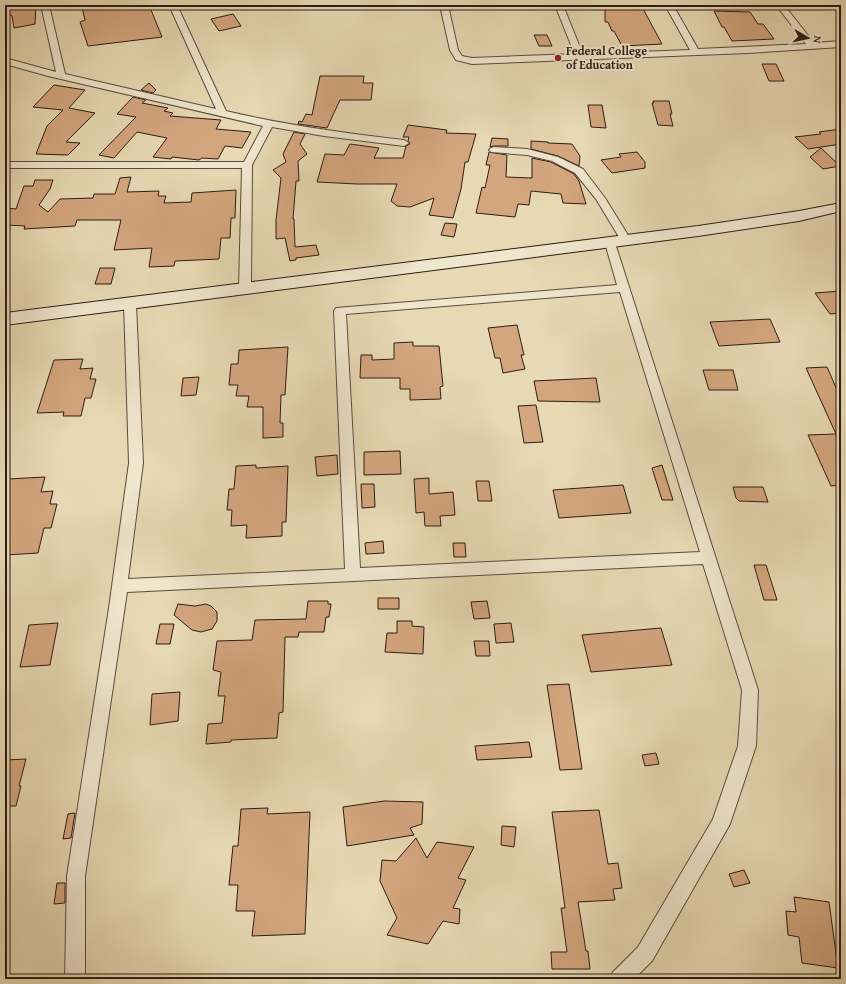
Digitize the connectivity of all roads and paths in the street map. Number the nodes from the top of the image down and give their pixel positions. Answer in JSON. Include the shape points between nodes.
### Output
{"nodes":[{"id":1,"x":45,"y":5,"type":"edge"},
{"id":2,"x":173,"y":5,"type":"edge"},
{"id":3,"x":444,"y":5,"type":"edge"},
{"id":4,"x":559,"y":5,"type":"edge"},
{"id":5,"x":669,"y":5,"type":"edge"},
{"id":6,"x":780,"y":5,"type":"edge"},
{"id":7,"x":841,"y":44,"type":"edge"},
{"id":8,"x":812,"y":46,"type":"junction"},
{"id":9,"x":695,"y":52,"type":"junction"},
{"id":10,"x":582,"y":58,"type":"junction"},
{"id":11,"x":5,"y":61,"type":"edge"},
{"id":12,"x":61,"y":76,"type":"junction"},
{"id":13,"x":223,"y":114,"type":"junction"},
{"id":14,"x":269,"y":124,"type":"junction"},
{"id":15,"x":404,"y":143,"type":"dead end"},
{"id":16,"x":494,"y":150,"type":"dead end"},
{"id":17,"x":5,"y":165,"type":"edge"},
{"id":18,"x":247,"y":165,"type":"junction"},
{"id":19,"x":841,"y":207,"type":"edge"},
{"id":20,"x":626,"y":240,"type":"junction"},
{"id":21,"x":610,"y":242,"type":"junction"},
{"id":22,"x":245,"y":288,"type":"junction"},
{"id":23,"x":624,"y":288,"type":"junction"},
{"id":24,"x":130,"y":304,"type":"junction"},
{"id":25,"x":5,"y":319,"type":"edge"},
{"id":26,"x":709,"y":558,"type":"junction"},
{"id":27,"x":353,"y":575,"type":"junction"},
{"id":28,"x":120,"y":586,"type":"junction"},
{"id":29,"x":74,"y":979,"type":"edge"},
{"id":30,"x":620,"y":979,"type":"edge"}],
"edges":[{"from":1,"to":12,"type":"street"},
{"from":2,"to":13,"type":"street"},
{"from":3,"to":10,"type":"street","via":[[454,50],[459,58],[472,61]]},
{"from":4,"to":10,"type":"street"},
{"from":5,"to":9,"type":"street"},
{"from":6,"to":8,"type":"street"},
{"from":7,"to":8,"type":"street"},
{"from":8,"to":9,"type":"street"},
{"from":9,"to":10,"type":"street"},
{"from":11,"to":12,"type":"street"},
{"from":12,"to":13,"type":"street"},
{"from":13,"to":14,"type":"street"},
{"from":14,"to":15,"type":"street"},
{"from":14,"to":18,"type":"street"},
{"from":16,"to":20,"type":"street","via":[[527,152],[555,159],[579,171],[600,198]]},
{"from":17,"to":18,"type":"street"},
{"from":18,"to":22,"type":"street"},
{"from":19,"to":20,"type":"main road","via":[[773,221]]},
{"from":20,"to":21,"type":"main road"},
{"from":21,"to":22,"type":"main road"},
{"from":21,"to":23,"type":"street"},
{"from":22,"to":24,"type":"main road"},
{"from":23,"to":26,"type":"street"},
{"from":23,"to":27,"type":"street","via":[[340,312]]},
{"from":24,"to":25,"type":"main road"},
{"from":24,"to":28,"type":"street","via":[[136,463]]},
{"from":26,"to":27,"type":"street"},
{"from":26,"to":30,"type":"street","via":[[750,690],[747,746],[721,824],[645,954]]},
{"from":27,"to":28,"type":"street"},
{"from":28,"to":29,"type":"street","via":[[76,876]]}]}
